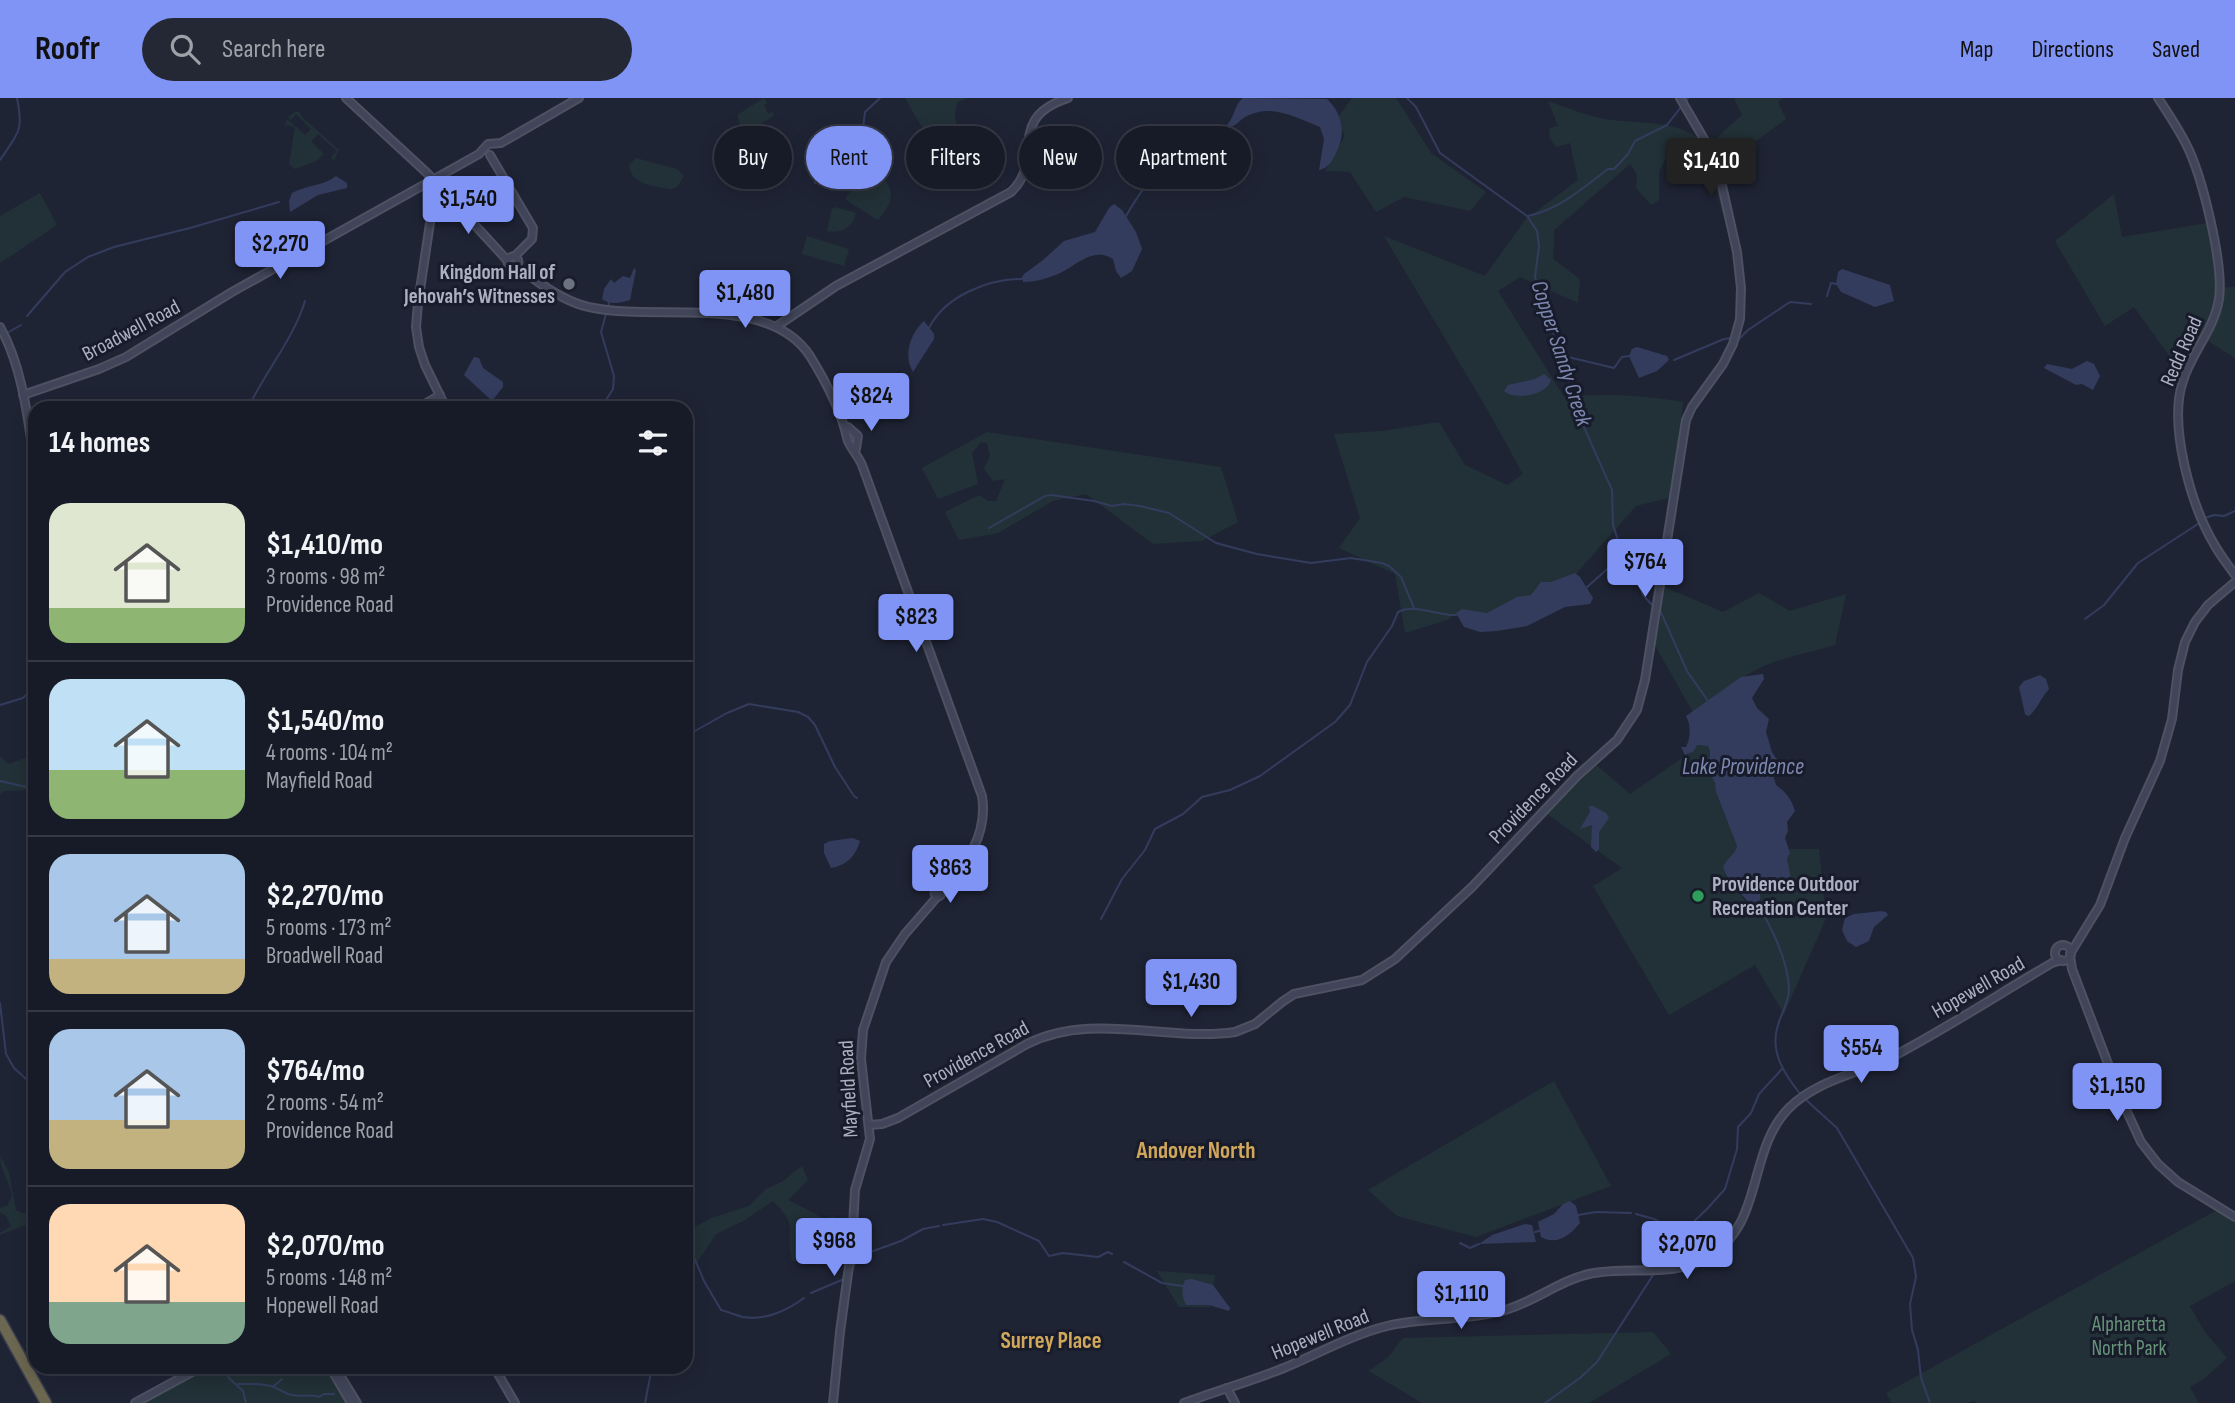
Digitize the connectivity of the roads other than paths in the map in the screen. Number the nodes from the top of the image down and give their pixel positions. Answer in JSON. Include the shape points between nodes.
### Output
{"nodes":[{"id":1,"x":344,"y":98,"type":"edge"},
{"id":2,"x":579,"y":98,"type":"edge"},
{"id":3,"x":1068,"y":98,"type":"edge"},
{"id":4,"x":1680,"y":98,"type":"edge"},
{"id":5,"x":2158,"y":98,"type":"edge"},
{"id":6,"x":533,"y":124,"type":"junction"},
{"id":7,"x":492,"y":149,"type":"junction"},
{"id":8,"x":407,"y":158,"type":"junction"},
{"id":9,"x":421,"y":185,"type":"junction"},
{"id":10,"x":436,"y":185,"type":"junction"},
{"id":11,"x":1737,"y":252,"type":"junction"},
{"id":12,"x":514,"y":260,"type":"junction"},
{"id":13,"x":1735,"y":278,"type":"dead end"},
{"id":14,"x":0,"y":327,"type":"edge"},
{"id":15,"x":777,"y":327,"type":"junction"},
{"id":16,"x":23,"y":395,"type":"junction"},
{"id":17,"x":440,"y":395,"type":"junction"},
{"id":18,"x":430,"y":401,"type":"edge"},
{"id":19,"x":443,"y":401,"type":"edge"},
{"id":20,"x":28,"y":425,"type":"edge"},
{"id":21,"x":2235,"y":575,"type":"edge"},
{"id":22,"x":2235,"y":582,"type":"edge"},
{"id":23,"x":2084,"y":932,"type":"junction"},
{"id":24,"x":2063,"y":945,"type":"junction"},
{"id":25,"x":2055,"y":950,"type":"junction"},
{"id":26,"x":2070,"y":955,"type":"junction"},
{"id":27,"x":2062,"y":960,"type":"junction"},
{"id":28,"x":2046,"y":967,"type":"junction"},
{"id":29,"x":2072,"y":969,"type":"junction"},
{"id":30,"x":870,"y":1125,"type":"junction"},
{"id":31,"x":2235,"y":1217,"type":"edge"},
{"id":32,"x":0,"y":1320,"type":"edge"},
{"id":33,"x":28,"y":1371,"type":"edge"},
{"id":34,"x":30,"y":1374,"type":"edge"},
{"id":35,"x":188,"y":1374,"type":"edge"},
{"id":36,"x":334,"y":1374,"type":"edge"},
{"id":37,"x":339,"y":1374,"type":"edge"},
{"id":38,"x":498,"y":1374,"type":"edge"},
{"id":39,"x":1227,"y":1388,"type":"junction"},
{"id":40,"x":46,"y":1403,"type":"edge"},
{"id":41,"x":135,"y":1403,"type":"edge"},
{"id":42,"x":351,"y":1403,"type":"edge"},
{"id":43,"x":357,"y":1403,"type":"edge"},
{"id":44,"x":515,"y":1403,"type":"edge"},
{"id":45,"x":833,"y":1403,"type":"edge"},
{"id":46,"x":1184,"y":1403,"type":"edge"},
{"id":47,"x":1235,"y":1403,"type":"edge"}],
"edges":[{"from":1,"to":8,"type":"street"},
{"from":1,"to":10,"type":"street"},
{"from":2,"to":6,"type":"street"},
{"from":3,"to":15,"type":"street","via":[[1048,106],[1034,120],[1025,171],[1011,192],[836,286]]},
{"from":4,"to":11,"type":"street","name":"Providence Road","via":[[1714,159]]},
{"from":5,"to":21,"type":"street","name":"Redd Road","via":[[2196,168],[2220,279],[2212,323],[2180,391],[2178,437],[2201,516]]},
{"from":6,"to":7,"type":"street"},
{"from":6,"to":7,"type":"street"},
{"from":7,"to":10,"type":"street","name":"Broadwell Road","via":[[452,168]]},
{"from":7,"to":12,"type":"street","via":[[533,228],[532,239]]},
{"from":8,"to":9,"type":"street","via":[[422,173]]},
{"from":8,"to":10,"type":"street"},
{"from":9,"to":10,"type":"street","name":"Broadwell Road"},
{"from":9,"to":16,"type":"street","name":"Broadwell Road","via":[[129,355]]},
{"from":10,"to":12,"type":"street"},
{"from":10,"to":17,"type":"street","via":[[416,327],[421,353]]},
{"from":11,"to":13,"type":"street"},
{"from":11,"to":30,"type":"street","name":"Providence Road","via":[[1741,292],[1737,332],[1728,355],[1686,420],[1646,680],[1637,710],[1617,740],[1577,775],[1472,887],[1382,969],[1355,982],[1294,994],[1244,1030],[1080,1029],[1049,1034],[898,1118]]},
{"from":12,"to":15,"type":"street","via":[[563,298],[587,307],[744,316]]},
{"from":14,"to":16,"type":"street"},
{"from":15,"to":30,"type":"street","name":"Mayfield Road","via":[[809,355],[850,434],[847,440],[982,796],[978,840],[886,962],[865,1018],[861,1059]]},
{"from":16,"to":20,"type":"street"},
{"from":17,"to":18,"type":"street"},
{"from":17,"to":19,"type":"street"},
{"from":22,"to":23,"type":"street","via":[[2208,605],[2185,642],[2164,750],[2100,905]]},
{"from":23,"to":24,"type":"street"},
{"from":23,"to":26,"type":"street"},
{"from":24,"to":25,"type":"street"},
{"from":24,"to":26,"type":"street"},
{"from":25,"to":27,"type":"street"},
{"from":25,"to":28,"type":"street","name":"Hopewell Road"},
{"from":26,"to":27,"type":"street"},
{"from":26,"to":29,"type":"street"},
{"from":27,"to":28,"type":"street","name":"Hopewell Road"},
{"from":27,"to":29,"type":"street"},
{"from":28,"to":39,"type":"street","name":"Hopewell Road","via":[[1901,1052],[1820,1086],[1796,1102],[1768,1138],[1742,1222],[1709,1257],[1673,1270],[1579,1276],[1528,1302],[1491,1314],[1374,1329]]},
{"from":29,"to":31,"type":"street","via":[[2146,1149],[2178,1182]]},
{"from":30,"to":45,"type":"street","name":"Mayfield Road","via":[[867,1154],[855,1190]]},
{"from":32,"to":33,"type":"highway"},
{"from":34,"to":40,"type":"highway"},
{"from":35,"to":41,"type":"street"},
{"from":36,"to":42,"type":"street"},
{"from":37,"to":43,"type":"street"},
{"from":38,"to":44,"type":"street"},
{"from":39,"to":46,"type":"street","name":"Hopewell Road"},
{"from":39,"to":47,"type":"street"}]}
